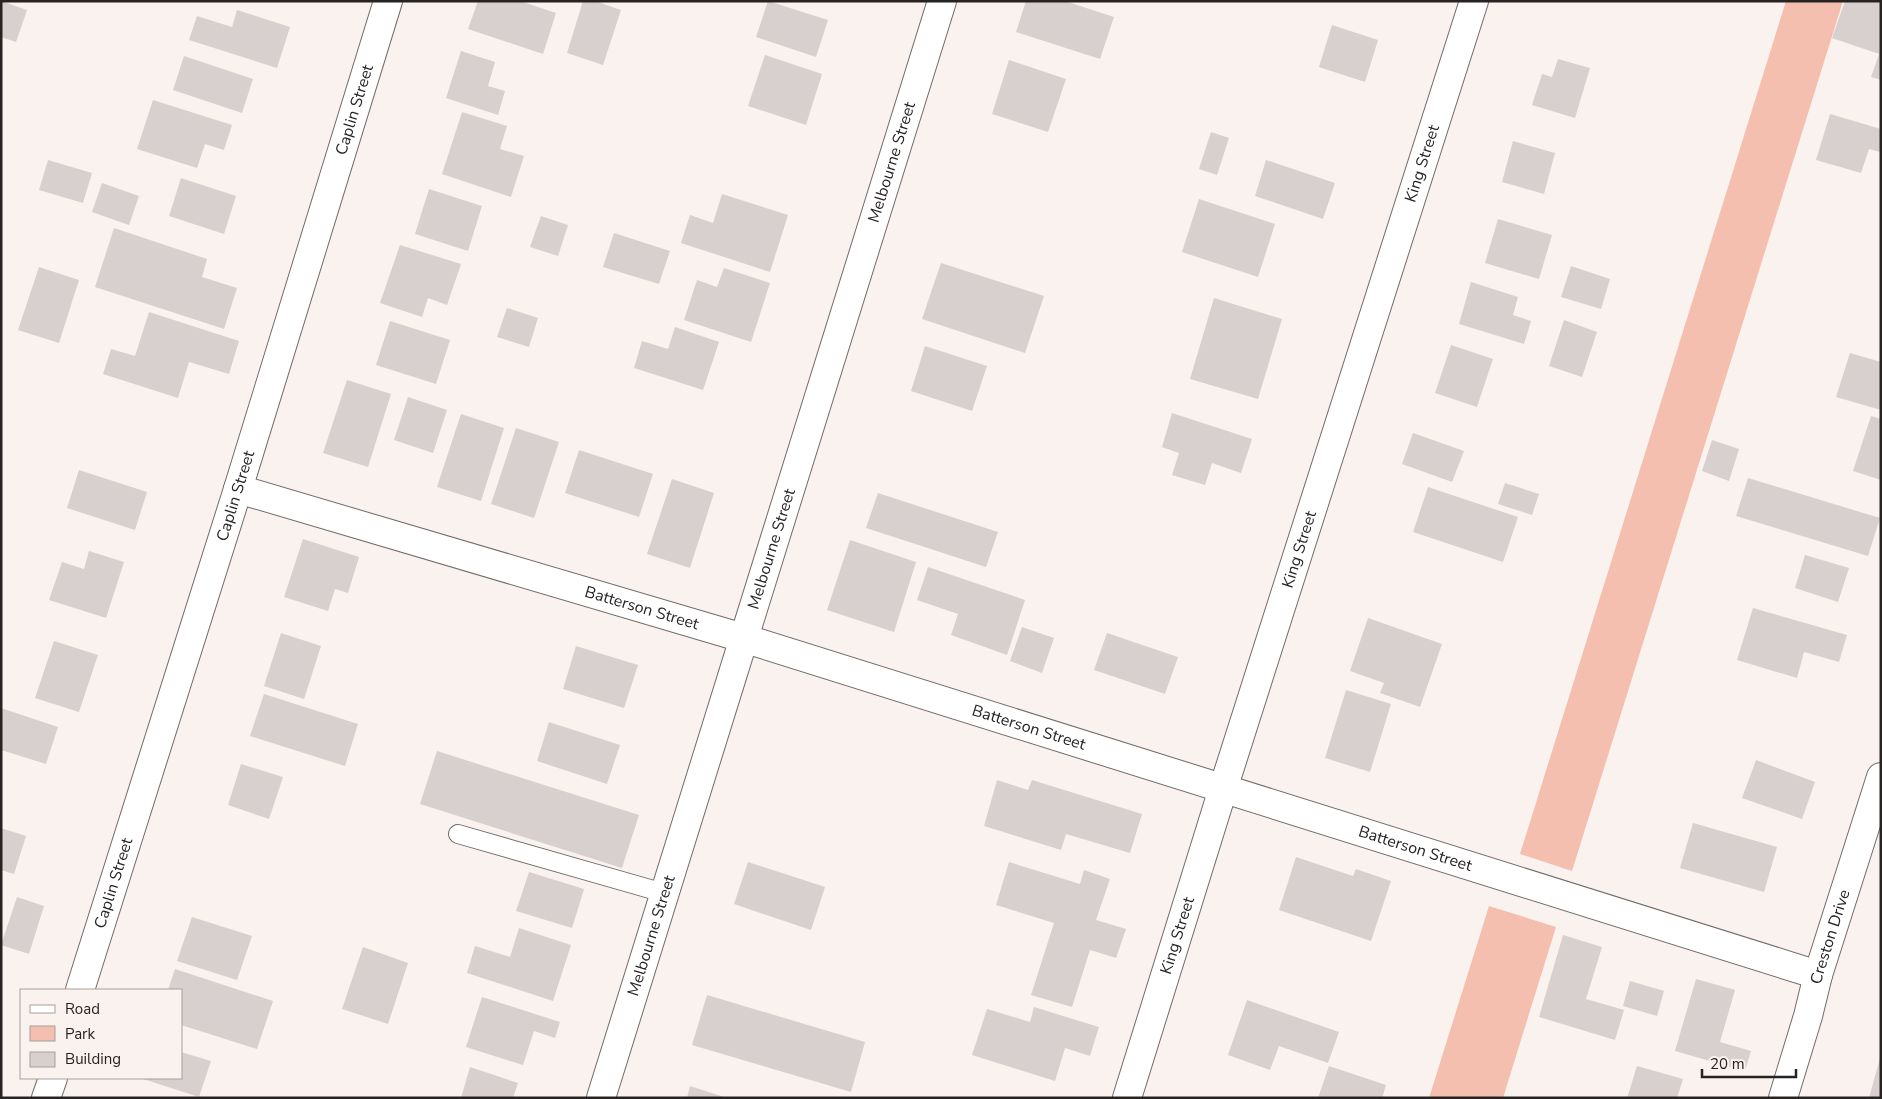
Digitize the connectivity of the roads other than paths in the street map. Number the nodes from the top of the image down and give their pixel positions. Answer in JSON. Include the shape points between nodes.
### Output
{"nodes":[{"id":1,"x":388,"y":1,"type":"edge"},
{"id":2,"x":942,"y":1,"type":"edge"},
{"id":3,"x":1474,"y":1,"type":"edge"},
{"id":4,"x":238,"y":489,"type":"junction"},
{"id":5,"x":743,"y":638,"type":"junction"},
{"id":6,"x":1881,"y":777,"type":"edge"},
{"id":7,"x":1223,"y":788,"type":"junction"},
{"id":8,"x":458,"y":834,"type":"dead end"},
{"id":9,"x":664,"y":893,"type":"junction"},
{"id":10,"x":1818,"y":975,"type":"junction"},
{"id":11,"x":80,"y":989,"type":"edge"},
{"id":12,"x":53,"y":1079,"type":"edge"},
{"id":13,"x":46,"y":1098,"type":"edge"},
{"id":14,"x":601,"y":1098,"type":"edge"},
{"id":15,"x":1127,"y":1098,"type":"edge"},
{"id":16,"x":1783,"y":1098,"type":"edge"}],
"edges":[{"from":1,"to":4,"type":"street","name":"Caplin Street"},
{"from":2,"to":5,"type":"street","name":"Melbourne Street"},
{"from":3,"to":7,"type":"street","name":"King Street"},
{"from":4,"to":5,"type":"street","name":"Batterson Street"},
{"from":4,"to":11,"type":"street","name":"Caplin Street"},
{"from":5,"to":7,"type":"street","name":"Batterson Street"},
{"from":5,"to":9,"type":"street","name":"Melbourne Street"},
{"from":6,"to":10,"type":"street","name":"Creston Drive"},
{"from":7,"to":10,"type":"street","name":"Batterson Street"},
{"from":7,"to":15,"type":"street","name":"King Street"},
{"from":8,"to":9,"type":"lane"},
{"from":9,"to":14,"type":"street","name":"Melbourne Street"},
{"from":10,"to":16,"type":"street","name":"Creston Drive"},
{"from":12,"to":13,"type":"street"}]}
